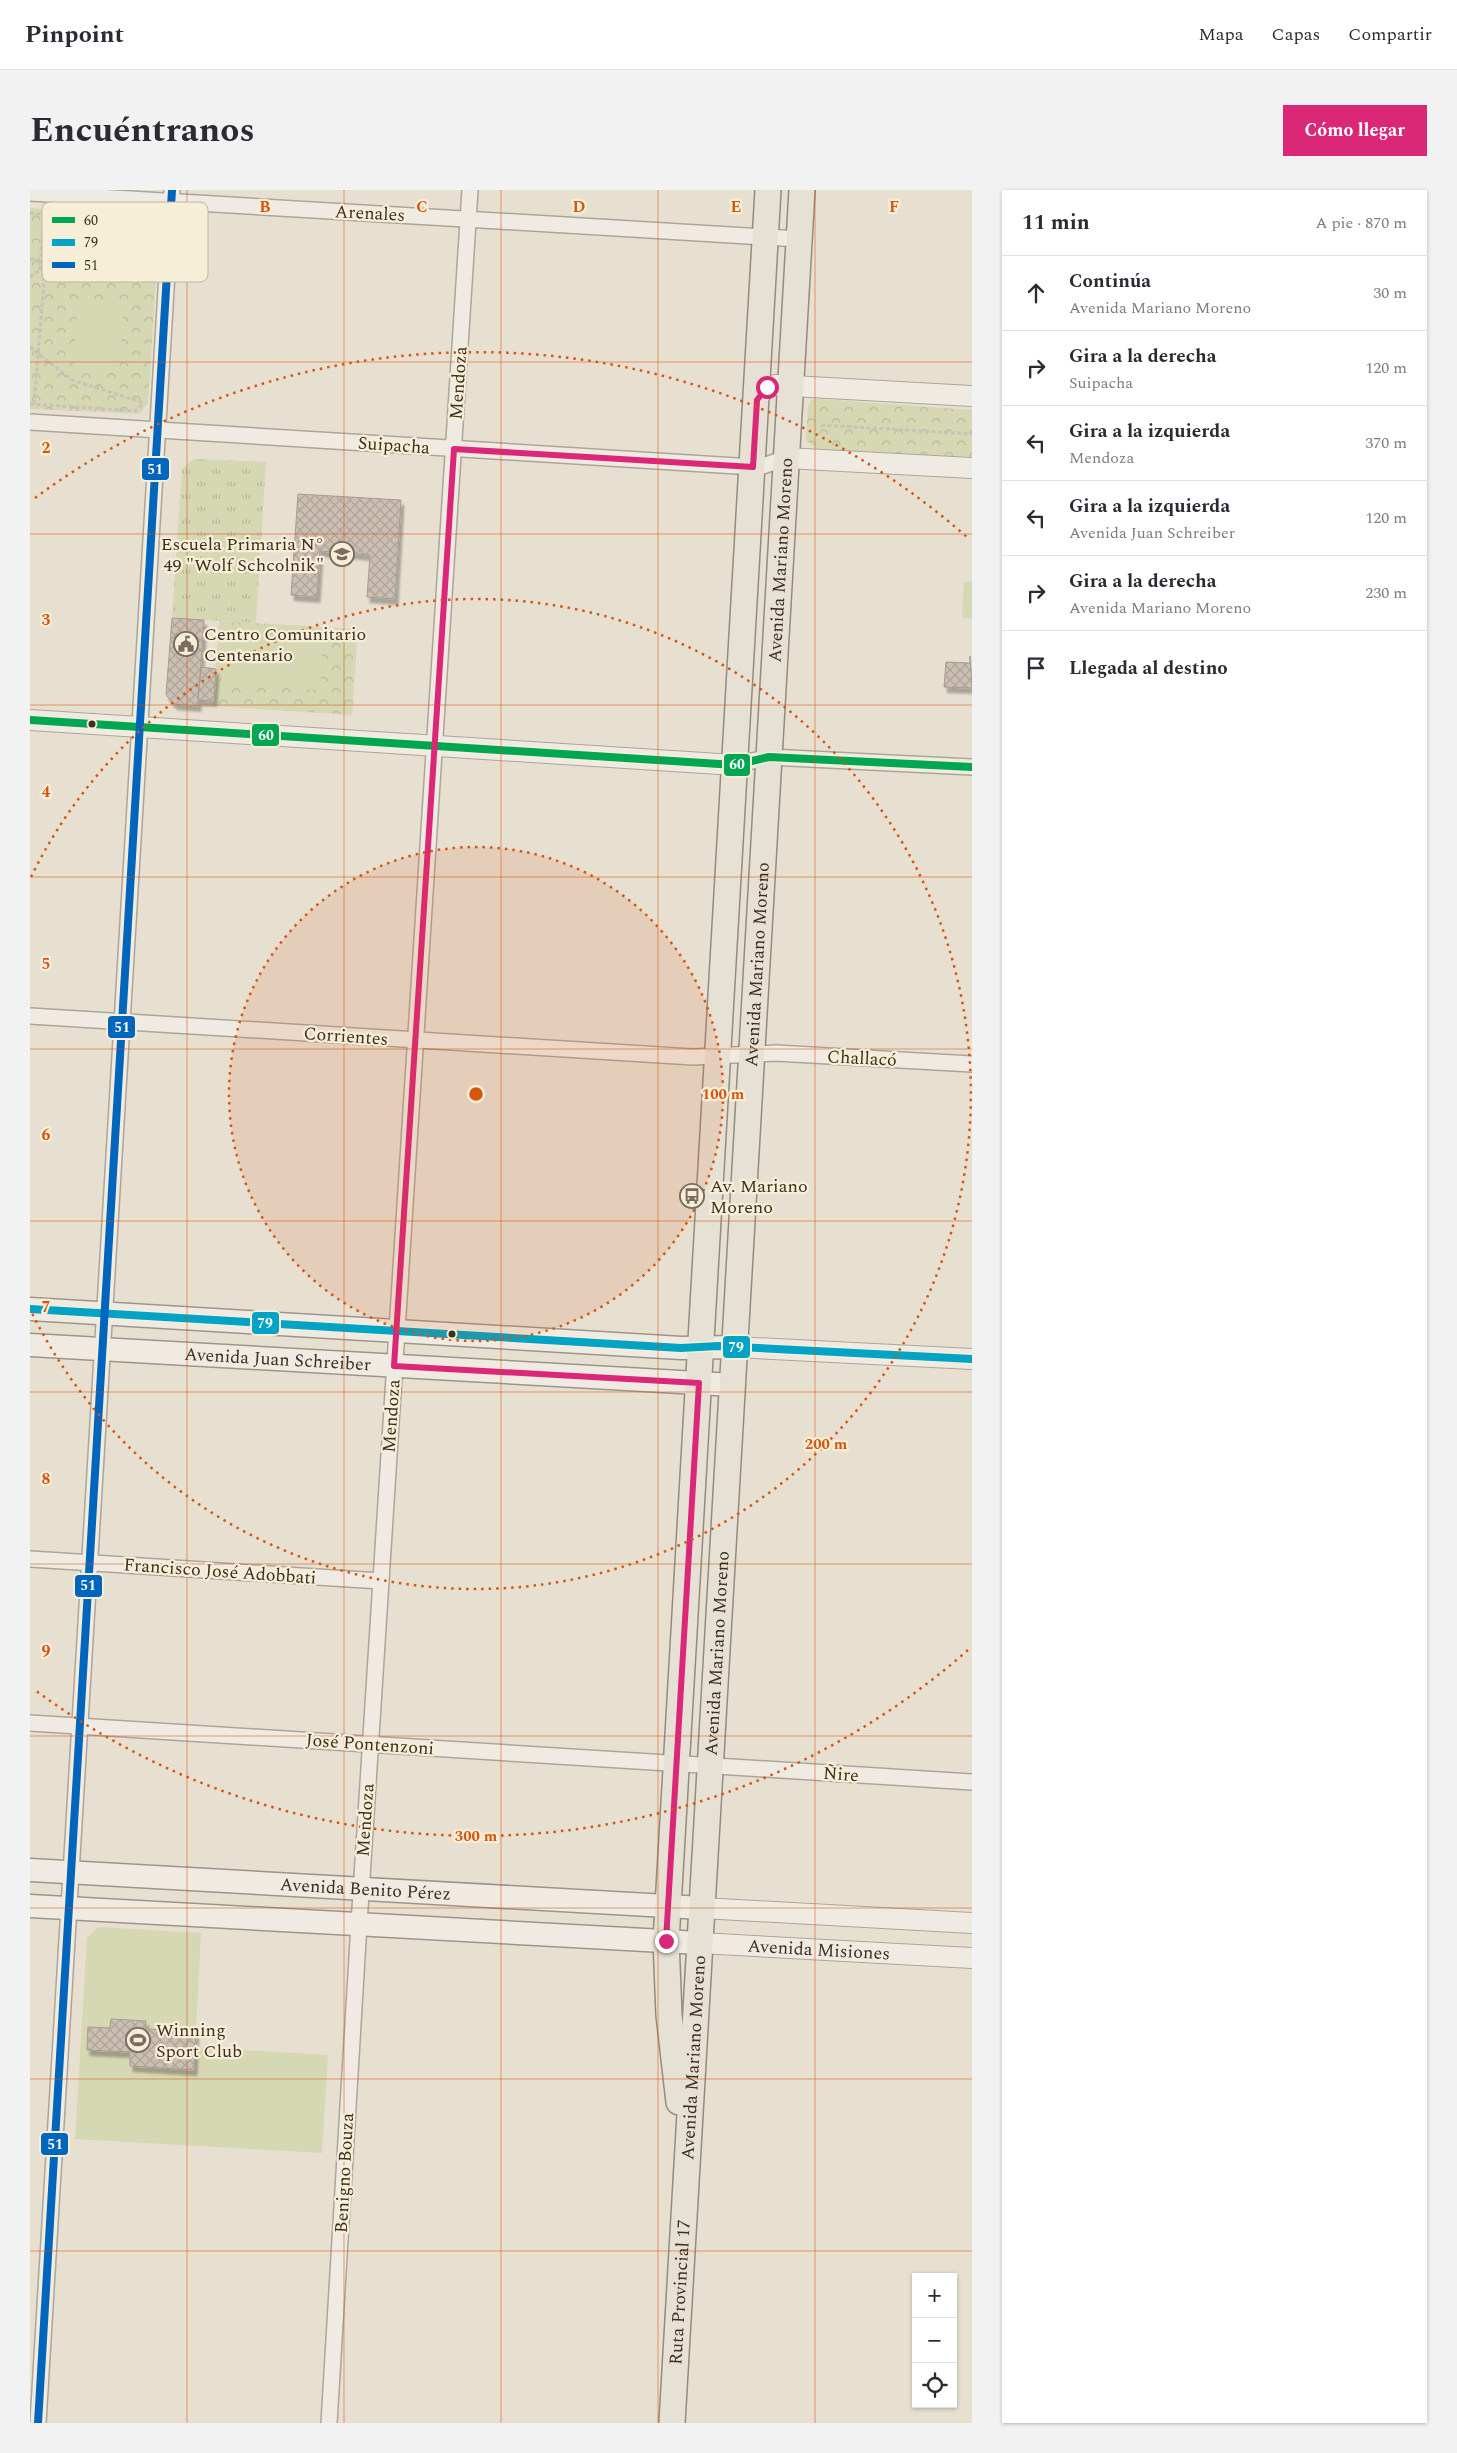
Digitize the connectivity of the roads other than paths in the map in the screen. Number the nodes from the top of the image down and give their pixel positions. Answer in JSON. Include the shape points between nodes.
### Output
{"nodes":[{"id":1,"x":470,"y":190,"type":"edge"},
{"id":2,"x":768,"y":190,"type":"edge"},
{"id":3,"x":802,"y":190,"type":"edge"},
{"id":4,"x":30,"y":193,"type":"edge"},
{"id":5,"x":171,"y":196,"type":"edge"},
{"id":6,"x":468,"y":219,"type":"junction"},
{"id":7,"x":766,"y":237,"type":"junction"},
{"id":8,"x":799,"y":239,"type":"junction"},
{"id":9,"x":166,"y":282,"type":"edge"},
{"id":10,"x":790,"y":386,"type":"junction"},
{"id":11,"x":972,"y":396,"type":"edge"},
{"id":12,"x":757,"y":400,"type":"junction"},
{"id":13,"x":30,"y":422,"type":"edge"},
{"id":14,"x":157,"y":430,"type":"junction"},
{"id":15,"x":454,"y":449,"type":"junction"},
{"id":16,"x":786,"y":458,"type":"junction"},
{"id":17,"x":753,"y":467,"type":"junction"},
{"id":18,"x":972,"y":468,"type":"edge"},
{"id":19,"x":30,"y":720,"type":"edge"},
{"id":20,"x":139,"y":727,"type":"junction"},
{"id":21,"x":434,"y":745,"type":"junction"},
{"id":22,"x":769,"y":757,"type":"junction"},
{"id":23,"x":736,"y":765,"type":"junction"},
{"id":24,"x":972,"y":767,"type":"edge"},
{"id":25,"x":30,"y":1016,"type":"edge"},
{"id":26,"x":121,"y":1022,"type":"junction"},
{"id":27,"x":415,"y":1040,"type":"junction"},
{"id":28,"x":752,"y":1055,"type":"junction"},
{"id":29,"x":718,"y":1058,"type":"junction"},
{"id":30,"x":972,"y":1064,"type":"edge"},
{"id":31,"x":30,"y":1309,"type":"edge"},
{"id":32,"x":104,"y":1313,"type":"junction"},
{"id":33,"x":397,"y":1331,"type":"junction"},
{"id":34,"x":30,"y":1345,"type":"edge"},
{"id":35,"x":701,"y":1347,"type":"junction"},
{"id":36,"x":735,"y":1347,"type":"junction"},
{"id":37,"x":102,"y":1349,"type":"junction"},
{"id":38,"x":972,"y":1359,"type":"edge"},
{"id":39,"x":394,"y":1366,"type":"junction"},
{"id":40,"x":699,"y":1383,"type":"junction"},
{"id":41,"x":733,"y":1385,"type":"junction"},
{"id":42,"x":30,"y":1559,"type":"edge"},
{"id":43,"x":89,"y":1563,"type":"junction"},
{"id":44,"x":381,"y":1581,"type":"junction"},
{"id":45,"x":30,"y":1723,"type":"edge"},
{"id":46,"x":79,"y":1726,"type":"junction"},
{"id":47,"x":370,"y":1744,"type":"junction"},
{"id":48,"x":677,"y":1764,"type":"junction"},
{"id":49,"x":711,"y":1766,"type":"junction"},
{"id":50,"x":972,"y":1782,"type":"edge"},
{"id":51,"x":30,"y":1870,"type":"edge"},
{"id":52,"x":70,"y":1872,"type":"junction"},
{"id":53,"x":361,"y":1888,"type":"junction"},
{"id":54,"x":30,"y":1906,"type":"edge"},
{"id":55,"x":668,"y":1906,"type":"junction"},
{"id":56,"x":68,"y":1908,"type":"junction"},
{"id":57,"x":702,"y":1908,"type":"junction"},
{"id":58,"x":972,"y":1923,"type":"edge"},
{"id":59,"x":358,"y":1924,"type":"junction"},
{"id":60,"x":666,"y":1941,"type":"junction"},
{"id":61,"x":700,"y":1943,"type":"junction"},
{"id":62,"x":972,"y":1958,"type":"edge"},
{"id":63,"x":687,"y":2161,"type":"junction"},
{"id":64,"x":38,"y":2423,"type":"edge"},
{"id":65,"x":329,"y":2423,"type":"edge"},
{"id":66,"x":672,"y":2423,"type":"edge"}],
"edges":[{"from":1,"to":6,"type":"street","name":"Mendoza"},
{"from":2,"to":7,"type":"main road","name":"Avenida Mariano Moreno"},
{"from":3,"to":8,"type":"main road","name":"Avenida Mariano Moreno"},
{"from":4,"to":5,"type":"street","name":"Arenales"},
{"from":5,"to":6,"type":"street","name":"Arenales"},
{"from":6,"to":7,"type":"street","name":"Arenales"},
{"from":6,"to":15,"type":"street","name":"Mendoza"},
{"from":7,"to":8,"type":"street","name":"Arenales"},
{"from":7,"to":12,"type":"main road","name":"Avenida Mariano Moreno"},
{"from":8,"to":10,"type":"main road","name":"Avenida Mariano Moreno"},
{"from":9,"to":14,"type":"street"},
{"from":10,"to":11,"type":"street"},
{"from":10,"to":12,"type":"street","via":[[767,387]]},
{"from":10,"to":16,"type":"main road","name":"Avenida Mariano Moreno"},
{"from":12,"to":17,"type":"main road","name":"Avenida Mariano Moreno"},
{"from":13,"to":14,"type":"street","name":"Suipacha"},
{"from":14,"to":15,"type":"street","name":"Suipacha"},
{"from":14,"to":20,"type":"street"},
{"from":15,"to":17,"type":"street","name":"Suipacha"},
{"from":15,"to":21,"type":"street","name":"Mendoza"},
{"from":16,"to":17,"type":"street","name":"Suipacha"},
{"from":16,"to":18,"type":"street"},
{"from":16,"to":22,"type":"main road","name":"Avenida Mariano Moreno"},
{"from":17,"to":23,"type":"main road","name":"Avenida Mariano Moreno"},
{"from":19,"to":20,"type":"street"},
{"from":20,"to":21,"type":"street"},
{"from":20,"to":26,"type":"street"},
{"from":21,"to":23,"type":"street"},
{"from":21,"to":27,"type":"street","name":"Mendoza"},
{"from":22,"to":23,"type":"street"},
{"from":22,"to":24,"type":"street"},
{"from":22,"to":28,"type":"main road","name":"Avenida Mariano Moreno"},
{"from":23,"to":29,"type":"main road","name":"Avenida Mariano Moreno"},
{"from":25,"to":26,"type":"street","name":"Corrientes"},
{"from":26,"to":27,"type":"street","name":"Corrientes"},
{"from":26,"to":32,"type":"street"},
{"from":27,"to":29,"type":"street","name":"Corrientes"},
{"from":27,"to":33,"type":"street","name":"Mendoza"},
{"from":28,"to":29,"type":"street","name":"Corrientes"},
{"from":28,"to":30,"type":"street","name":"Challacó","via":[[776,1053]]},
{"from":28,"to":36,"type":"main road","name":"Avenida Mariano Moreno"},
{"from":29,"to":35,"type":"main road","name":"Avenida Mariano Moreno"},
{"from":31,"to":32,"type":"main road","name":"Avenida Juan Schreiber"},
{"from":32,"to":33,"type":"main road","name":"Avenida Juan Schreiber"},
{"from":32,"to":37,"type":"street"},
{"from":33,"to":35,"type":"main road","name":"Avenida Juan Schreiber"},
{"from":33,"to":39,"type":"street","name":"Mendoza"},
{"from":34,"to":37,"type":"main road","name":"Avenida Juan Schreiber"},
{"from":35,"to":36,"type":"main road","name":"Avenida Juan Schreiber"},
{"from":35,"to":40,"type":"main road","name":"Avenida Mariano Moreno"},
{"from":36,"to":38,"type":"street"},
{"from":36,"to":41,"type":"main road","name":"Avenida Mariano Moreno"},
{"from":37,"to":39,"type":"main road","name":"Avenida Juan Schreiber"},
{"from":37,"to":43,"type":"street"},
{"from":39,"to":40,"type":"main road","name":"Avenida Juan Schreiber"},
{"from":39,"to":44,"type":"street","name":"Mendoza"},
{"from":40,"to":41,"type":"main road","name":"Avenida Juan Schreiber"},
{"from":40,"to":48,"type":"main road","name":"Avenida Mariano Moreno"},
{"from":41,"to":49,"type":"main road","name":"Avenida Mariano Moreno"},
{"from":42,"to":43,"type":"street","name":"Francisco José Adobbati"},
{"from":43,"to":44,"type":"street","name":"Francisco José Adobbati"},
{"from":43,"to":46,"type":"street"},
{"from":44,"to":47,"type":"street","name":"Mendoza"},
{"from":45,"to":46,"type":"street","name":"José Pontenzoni"},
{"from":46,"to":47,"type":"street","name":"José Pontenzoni"},
{"from":46,"to":52,"type":"street"},
{"from":47,"to":48,"type":"street","name":"José Pontenzoni"},
{"from":47,"to":53,"type":"street","name":"Mendoza"},
{"from":48,"to":49,"type":"street","name":"José Pontenzoni"},
{"from":48,"to":55,"type":"main road","name":"Avenida Mariano Moreno"},
{"from":49,"to":50,"type":"street","name":"Ñire"},
{"from":49,"to":57,"type":"main road","name":"Avenida Mariano Moreno"},
{"from":51,"to":52,"type":"main road","name":"Avenida Benito Pérez"},
{"from":52,"to":53,"type":"main road","name":"Avenida Benito Pérez"},
{"from":52,"to":56,"type":"street"},
{"from":53,"to":55,"type":"main road","name":"Avenida Benito Pérez"},
{"from":53,"to":59,"type":"street","name":"Mendoza"},
{"from":54,"to":56,"type":"main road","name":"Avenida Benito Pérez"},
{"from":55,"to":57,"type":"main road","name":"Avenida Benito Pérez"},
{"from":55,"to":60,"type":"main road","name":"Avenida Mariano Moreno"},
{"from":56,"to":59,"type":"main road","name":"Avenida Benito Pérez"},
{"from":56,"to":64,"type":"street"},
{"from":57,"to":58,"type":"street","name":"Avenida Misiones"},
{"from":57,"to":61,"type":"main road","name":"Avenida Mariano Moreno"},
{"from":59,"to":60,"type":"main road","name":"Avenida Benito Pérez"},
{"from":59,"to":65,"type":"street","name":"Benigno Bouza"},
{"from":60,"to":61,"type":"main road","name":"Avenida Misiones"},
{"from":60,"to":63,"type":"main road","name":"Avenida Mariano Moreno","via":[[669,2015]]},
{"from":61,"to":62,"type":"street","name":"Avenida Misiones"},
{"from":61,"to":63,"type":"main road","name":"Avenida Mariano Moreno"},
{"from":63,"to":66,"type":"main road","name":"Ruta Provincial 17"}]}
